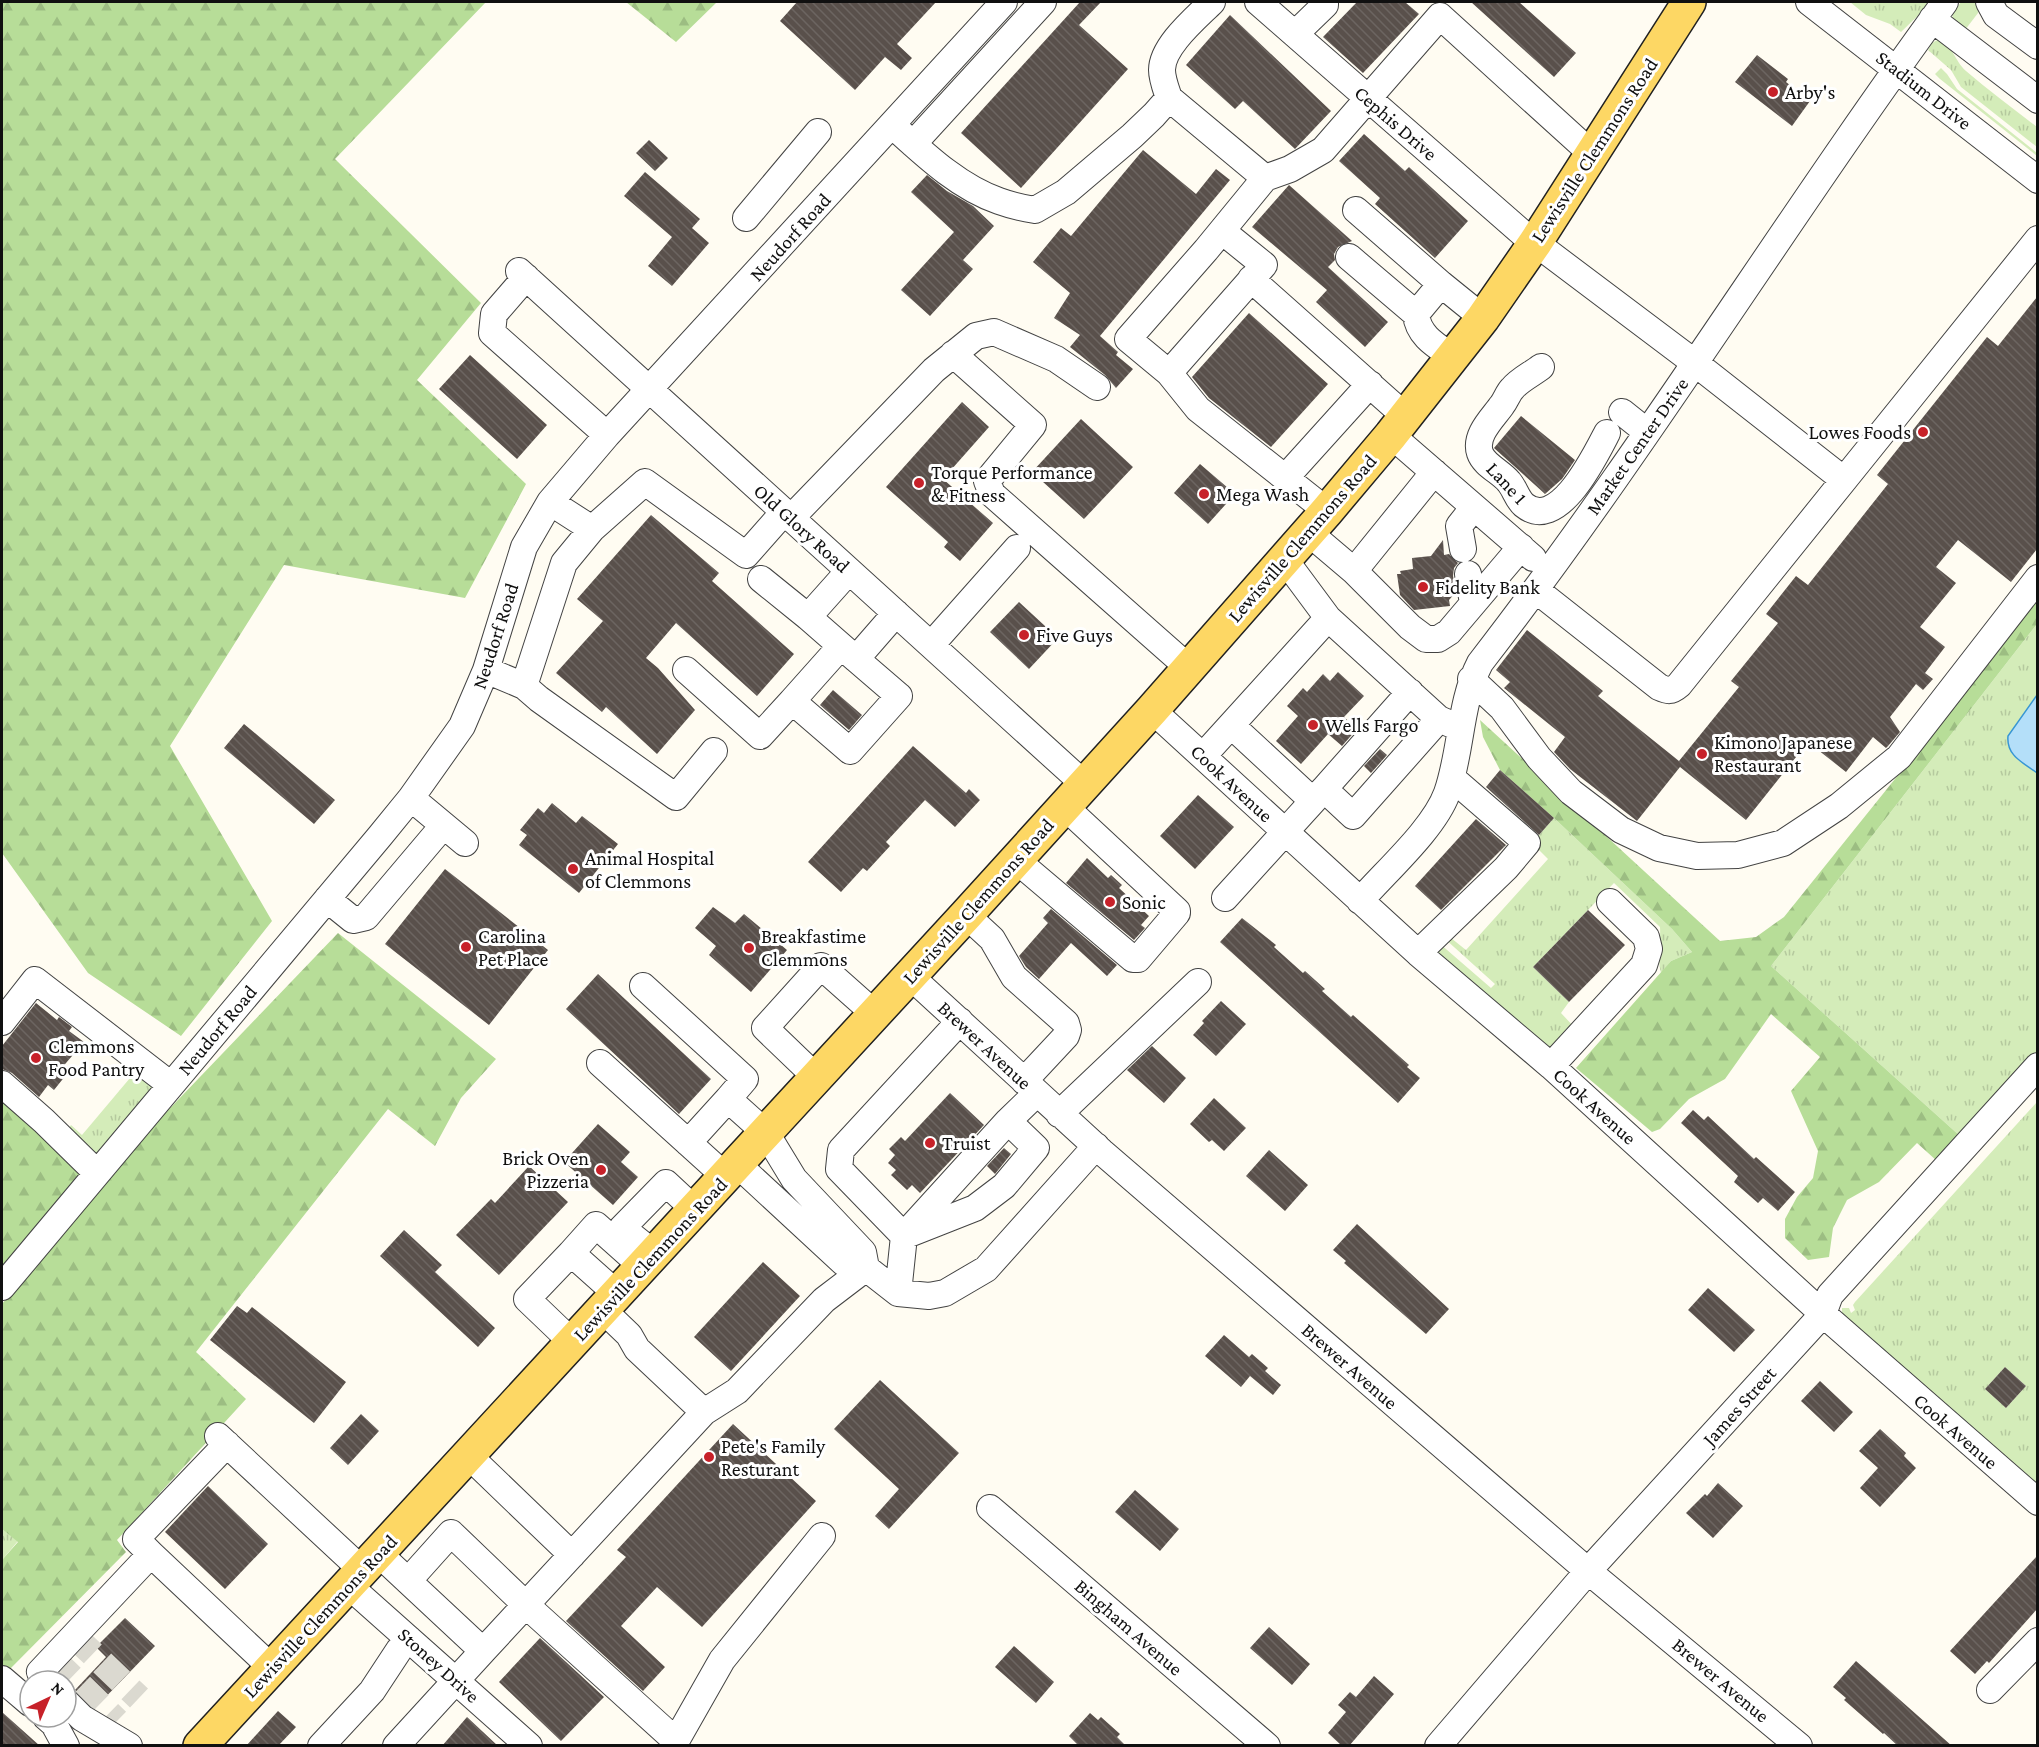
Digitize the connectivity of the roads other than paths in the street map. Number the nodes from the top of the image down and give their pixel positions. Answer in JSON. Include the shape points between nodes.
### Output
{"nodes":[{"id":1,"x":1004,"y":2,"type":"edge"},
{"id":2,"x":1043,"y":2,"type":"edge"},
{"id":3,"x":1212,"y":2,"type":"edge"},
{"id":4,"x":1258,"y":2,"type":"edge"},
{"id":5,"x":1689,"y":2,"type":"edge"},
{"id":6,"x":1809,"y":2,"type":"edge"},
{"id":7,"x":1989,"y":2,"type":"edge"},
{"id":8,"x":1325,"y":3,"type":"edge"},
{"id":9,"x":1939,"y":10,"type":"edge"},
{"id":10,"x":1295,"y":34,"type":"junction"},
{"id":11,"x":1957,"y":39,"type":"junction"},
{"id":12,"x":2037,"y":46,"type":"edge"},
{"id":13,"x":1896,"y":68,"type":"junction"},
{"id":14,"x":1168,"y":98,"type":"junction"},
{"id":15,"x":1368,"y":98,"type":"junction"},
{"id":16,"x":2037,"y":100,"type":"edge"},
{"id":17,"x":2037,"y":118,"type":"edge"},
{"id":18,"x":892,"y":125,"type":"junction"},
{"id":19,"x":818,"y":132,"type":"dead end"},
{"id":20,"x":913,"y":144,"type":"junction"},
{"id":21,"x":1592,"y":154,"type":"junction"},
{"id":22,"x":1265,"y":178,"type":"junction"},
{"id":23,"x":2037,"y":180,"type":"edge"},
{"id":24,"x":1356,"y":210,"type":"dead end"},
{"id":25,"x":746,"y":218,"type":"dead end"},
{"id":26,"x":1222,"y":231,"type":"junction"},
{"id":27,"x":2037,"y":239,"type":"edge"},
{"id":28,"x":1535,"y":243,"type":"junction"},
{"id":29,"x":1349,"y":256,"type":"dead end"},
{"id":30,"x":1251,"y":279,"type":"junction"},
{"id":31,"x":1441,"y":284,"type":"junction"},
{"id":32,"x":1416,"y":314,"type":"junction"},
{"id":33,"x":1483,"y":318,"type":"junction"},
{"id":34,"x":953,"y":354,"type":"junction"},
{"id":35,"x":1453,"y":357,"type":"junction"},
{"id":36,"x":1695,"y":363,"type":"junction"},
{"id":37,"x":1541,"y":367,"type":"dead end"},
{"id":38,"x":1169,"y":373,"type":"junction"},
{"id":39,"x":1370,"y":384,"type":"junction"},
{"id":40,"x":1097,"y":387,"type":"dead end"},
{"id":41,"x":650,"y":390,"type":"junction"},
{"id":42,"x":1622,"y":412,"type":"dead end"},
{"id":43,"x":1398,"y":425,"type":"junction"},
{"id":44,"x":1647,"y":432,"type":"junction"},
{"id":45,"x":1607,"y":433,"type":"dead end"},
{"id":46,"x":607,"y":435,"type":"junction"},
{"id":47,"x":1434,"y":472,"type":"junction"},
{"id":48,"x":1286,"y":477,"type":"junction"},
{"id":49,"x":1844,"y":480,"type":"junction"},
{"id":50,"x":550,"y":501,"type":"junction"},
{"id":51,"x":1474,"y":507,"type":"junction"},
{"id":52,"x":788,"y":515,"type":"junction"},
{"id":53,"x":1318,"y":521,"type":"junction"},
{"id":54,"x":591,"y":529,"type":"junction"},
{"id":55,"x":1017,"y":548,"type":"dead end"},
{"id":56,"x":1521,"y":548,"type":"junction"},
{"id":57,"x":1462,"y":549,"type":"dead end"},
{"id":58,"x":1285,"y":560,"type":"junction"},
{"id":59,"x":849,"y":571,"type":"junction"},
{"id":60,"x":1354,"y":571,"type":"junction"},
{"id":61,"x":1468,"y":574,"type":"dead end"},
{"id":62,"x":2037,"y":578,"type":"edge"},
{"id":63,"x":761,"y":579,"type":"dead end"},
{"id":64,"x":1542,"y":581,"type":"junction"},
{"id":65,"x":1473,"y":603,"type":"junction"},
{"id":66,"x":896,"y":613,"type":"junction"},
{"id":67,"x":808,"y":617,"type":"junction"},
{"id":68,"x":1328,"y":618,"type":"junction"},
{"id":69,"x":931,"y":645,"type":"junction"},
{"id":70,"x":848,"y":652,"type":"junction"},
{"id":71,"x":1189,"y":668,"type":"junction"},
{"id":72,"x":486,"y":670,"type":"junction"},
{"id":73,"x":686,"y":670,"type":"dead end"},
{"id":74,"x":1472,"y":680,"type":"junction"},
{"id":75,"x":524,"y":686,"type":"junction"},
{"id":76,"x":1410,"y":692,"type":"junction"},
{"id":77,"x":792,"y":701,"type":"junction"},
{"id":78,"x":1152,"y":710,"type":"junction"},
{"id":79,"x":1450,"y":724,"type":"junction"},
{"id":80,"x":1232,"y":726,"type":"junction"},
{"id":81,"x":714,"y":751,"type":"dead end"},
{"id":82,"x":1203,"y":756,"type":"junction"},
{"id":83,"x":1452,"y":778,"type":"junction"},
{"id":84,"x":1074,"y":795,"type":"junction"},
{"id":85,"x":1319,"y":795,"type":"junction"},
{"id":86,"x":411,"y":798,"type":"junction"},
{"id":87,"x":444,"y":826,"type":"junction"},
{"id":88,"x":1285,"y":832,"type":"junction"},
{"id":89,"x":465,"y":843,"type":"dead end"},
{"id":90,"x":1016,"y":860,"type":"junction"},
{"id":91,"x":1225,"y":898,"type":"dead end"},
{"id":92,"x":327,"y":899,"type":"junction"},
{"id":93,"x":1360,"y":901,"type":"junction"},
{"id":94,"x":1610,"y":903,"type":"dead end"},
{"id":95,"x":966,"y":915,"type":"junction"},
{"id":96,"x":1418,"y":953,"type":"junction"},
{"id":97,"x":910,"y":976,"type":"junction"},
{"id":98,"x":1198,"y":982,"type":"dead end"},
{"id":99,"x":643,"y":986,"type":"dead end"},
{"id":100,"x":875,"y":1014,"type":"junction"},
{"id":101,"x":2,"y":1022,"type":"edge"},
{"id":102,"x":960,"y":1022,"type":"junction"},
{"id":103,"x":600,"y":1063,"type":"dead end"},
{"id":104,"x":1551,"y":1066,"type":"junction"},
{"id":105,"x":2037,"y":1066,"type":"edge"},
{"id":106,"x":817,"y":1078,"type":"junction"},
{"id":107,"x":2,"y":1084,"type":"edge"},
{"id":108,"x":171,"y":1085,"type":"junction"},
{"id":109,"x":1030,"y":1087,"type":"junction"},
{"id":110,"x":728,"y":1099,"type":"junction"},
{"id":111,"x":1059,"y":1114,"type":"junction"},
{"id":112,"x":1008,"y":1121,"type":"junction"},
{"id":113,"x":766,"y":1133,"type":"junction"},
{"id":114,"x":688,"y":1143,"type":"junction"},
{"id":115,"x":1096,"y":1146,"type":"junction"},
{"id":116,"x":731,"y":1170,"type":"junction"},
{"id":117,"x":97,"y":1173,"type":"junction"},
{"id":118,"x":904,"y":1236,"type":"junction"},
{"id":119,"x":571,"y":1253,"type":"junction"},
{"id":120,"x":649,"y":1260,"type":"junction"},
{"id":121,"x":866,"y":1268,"type":"junction"},
{"id":122,"x":2,"y":1287,"type":"edge"},
{"id":123,"x":898,"y":1293,"type":"junction"},
{"id":124,"x":610,"y":1302,"type":"junction"},
{"id":125,"x":1823,"y":1314,"type":"junction"},
{"id":126,"x":573,"y":1343,"type":"junction"},
{"id":127,"x":704,"y":1412,"type":"junction"},
{"id":128,"x":468,"y":1455,"type":"junction"},
{"id":129,"x":2037,"y":1502,"type":"edge"},
{"id":130,"x":990,"y":1508,"type":"dead end"},
{"id":131,"x":822,"y":1536,"type":"dead end"},
{"id":132,"x":151,"y":1554,"type":"junction"},
{"id":133,"x":572,"y":1555,"type":"junction"},
{"id":134,"x":363,"y":1569,"type":"junction"},
{"id":135,"x":1588,"y":1571,"type":"junction"},
{"id":136,"x":408,"y":1581,"type":"junction"},
{"id":137,"x":526,"y":1605,"type":"junction"},
{"id":138,"x":410,"y":1639,"type":"junction"},
{"id":139,"x":2037,"y":1641,"type":"edge"},
{"id":140,"x":483,"y":1651,"type":"junction"},
{"id":141,"x":272,"y":1668,"type":"junction"},
{"id":142,"x":43,"y":1669,"type":"edge"},
{"id":143,"x":2,"y":1679,"type":"edge"},
{"id":144,"x":455,"y":1680,"type":"junction"},
{"id":145,"x":1990,"y":1690,"type":"dead end"},
{"id":146,"x":18,"y":1693,"type":"edge"},
{"id":147,"x":78,"y":1714,"type":"edge"},
{"id":148,"x":57,"y":1729,"type":"edge"},
{"id":149,"x":674,"y":1743,"type":"edge"},
{"id":150,"x":66,"y":1746,"type":"edge"},
{"id":151,"x":129,"y":1746,"type":"edge"},
{"id":152,"x":200,"y":1746,"type":"edge"},
{"id":153,"x":321,"y":1746,"type":"edge"},
{"id":154,"x":396,"y":1746,"type":"edge"},
{"id":155,"x":529,"y":1746,"type":"edge"},
{"id":156,"x":1268,"y":1746,"type":"edge"},
{"id":157,"x":1438,"y":1746,"type":"edge"},
{"id":158,"x":1799,"y":1746,"type":"edge"}],
"edges":[{"from":1,"to":18,"type":"street","name":"Neudorf Road"},
{"from":2,"to":20,"type":"street"},
{"from":3,"to":14,"type":"street","via":[[1164,57],[1162,69]]},
{"from":4,"to":10,"type":"street","name":"Cephis Drive"},
{"from":5,"to":21,"type":"main road","name":"Lewisville Clemmons Road"},
{"from":6,"to":13,"type":"street","name":"Stadium Drive"},
{"from":7,"to":12,"type":"street","via":[[1996,15]]},
{"from":8,"to":10,"type":"street"},
{"from":9,"to":11,"type":"street"},
{"from":9,"to":13,"type":"street","name":"Market Center Drive"},
{"from":10,"to":15,"type":"street","name":"Cephis Drive"},
{"from":11,"to":16,"type":"street"},
{"from":11,"to":17,"type":"street","via":[[1965,60]]},
{"from":13,"to":23,"type":"street","name":"Stadium Drive"},
{"from":13,"to":36,"type":"street","name":"Market Center Drive"},
{"from":14,"to":20,"type":"street","via":[[1154,115],[1066,192],[1035,210],[997,201],[965,184]]},
{"from":14,"to":22,"type":"street"},
{"from":15,"to":21,"type":"street","via":[[1440,16]]},
{"from":15,"to":22,"type":"street","via":[[1323,150]]},
{"from":15,"to":28,"type":"street","name":"Cephis Drive"},
{"from":18,"to":20,"type":"street"},
{"from":18,"to":41,"type":"street","name":"Neudorf Road"},
{"from":19,"to":25,"type":"street"},
{"from":21,"to":28,"type":"main road","name":"Lewisville Clemmons Road"},
{"from":22,"to":26,"type":"street"},
{"from":24,"to":31,"type":"street"},
{"from":26,"to":30,"type":"street","via":[[1264,265]]},
{"from":26,"to":38,"type":"street","via":[[1128,339]]},
{"from":27,"to":49,"type":"street"},
{"from":28,"to":33,"type":"main road","name":"Lewisville Clemmons Road"},
{"from":28,"to":36,"type":"street","name":"Cephis Drive"},
{"from":29,"to":32,"type":"street"},
{"from":30,"to":38,"type":"street"},
{"from":30,"to":39,"type":"street"},
{"from":31,"to":32,"type":"street"},
{"from":31,"to":33,"type":"street"},
{"from":32,"to":35,"type":"street","via":[[1424,335]]},
{"from":33,"to":35,"type":"main road","name":"Lewisville Clemmons Road"},
{"from":34,"to":40,"type":"street","via":[[976,336],[994,332],[1056,359]]},
{"from":34,"to":52,"type":"street"},
{"from":34,"to":71,"type":"street","via":[[1034,424],[987,481],[992,494]]},
{"from":35,"to":43,"type":"main road","name":"Lewisville Clemmons Road"},
{"from":36,"to":44,"type":"street","name":"Market Center Drive"},
{"from":36,"to":49,"type":"street","name":"Cephis Drive"},
{"from":37,"to":45,"type":"street","name":"Lane 1","via":[[1512,388],[1479,442],[1480,453],[1512,486],[1519,500],[1542,511],[1562,502],[1592,462]]},
{"from":38,"to":48,"type":"street","via":[[1198,409]]},
{"from":39,"to":43,"type":"street"},
{"from":39,"to":48,"type":"street"},
{"from":41,"to":46,"type":"street","name":"Neudorf Road"},
{"from":41,"to":46,"type":"street","name":"Old Glory Road","via":[[523,274],[494,314],[492,333]]},
{"from":41,"to":52,"type":"street","name":"Old Glory Road"},
{"from":42,"to":44,"type":"street"},
{"from":43,"to":47,"type":"street"},
{"from":43,"to":53,"type":"main road","name":"Lewisville Clemmons Road"},
{"from":44,"to":64,"type":"street","name":"Market Center Drive"},
{"from":46,"to":50,"type":"street","name":"Neudorf Road"},
{"from":47,"to":51,"type":"street"},
{"from":47,"to":60,"type":"street"},
{"from":48,"to":53,"type":"street"},
{"from":49,"to":64,"type":"street","via":[[1673,690],[1659,687]]},
{"from":50,"to":54,"type":"street"},
{"from":50,"to":72,"type":"street","name":"Neudorf Road","via":[[524,547]]},
{"from":51,"to":56,"type":"street"},
{"from":51,"to":57,"type":"street","via":[[1459,526]]},
{"from":52,"to":54,"type":"street","via":[[746,555],[645,482]]},
{"from":52,"to":59,"type":"street","name":"Old Glory Road"},
{"from":53,"to":58,"type":"main road","name":"Lewisville Clemmons Road"},
{"from":53,"to":60,"type":"street"},
{"from":54,"to":75,"type":"street","via":[[564,563]]},
{"from":55,"to":69,"type":"street"},
{"from":56,"to":64,"type":"street"},
{"from":56,"to":65,"type":"street"},
{"from":58,"to":68,"type":"street"},
{"from":58,"to":71,"type":"main road","name":"Lewisville Clemmons Road"},
{"from":59,"to":66,"type":"street","name":"Old Glory Road"},
{"from":59,"to":67,"type":"street"},
{"from":60,"to":65,"type":"street","via":[[1426,639],[1438,639],[1449,632]]},
{"from":61,"to":65,"type":"street"},
{"from":62,"to":74,"type":"street","via":[[1899,758],[1839,806],[1783,843],[1738,855],[1697,856],[1659,848],[1622,830],[1571,792],[1539,758],[1502,708]]},
{"from":63,"to":67,"type":"street"},
{"from":64,"to":74,"type":"street","name":"Market Center Drive","via":[[1480,663]]},
{"from":66,"to":69,"type":"street","name":"Old Glory Road"},
{"from":66,"to":70,"type":"street"},
{"from":67,"to":70,"type":"street"},
{"from":68,"to":76,"type":"street"},
{"from":68,"to":80,"type":"street"},
{"from":69,"to":84,"type":"street","name":"Old Glory Road"},
{"from":70,"to":77,"type":"street"},
{"from":70,"to":77,"type":"street","via":[[899,696],[850,751]]},
{"from":71,"to":78,"type":"main road","name":"Lewisville Clemmons Road"},
{"from":72,"to":75,"type":"street"},
{"from":72,"to":86,"type":"street","name":"Neudorf Road","via":[[462,726]]},
{"from":73,"to":77,"type":"street","via":[[760,736]]},
{"from":74,"to":79,"type":"street","name":"Market Center Drive"},
{"from":75,"to":81,"type":"street","via":[[676,797]]},
{"from":76,"to":79,"type":"street"},
{"from":76,"to":85,"type":"street"},
{"from":78,"to":82,"type":"street","name":"Cook Avenue"},
{"from":78,"to":84,"type":"main road","name":"Lewisville Clemmons Road"},
{"from":79,"to":83,"type":"street","name":"Market Center Drive"},
{"from":79,"to":85,"type":"street","via":[[1353,816]]},
{"from":80,"to":82,"type":"street"},
{"from":80,"to":85,"type":"street"},
{"from":82,"to":88,"type":"street","name":"Cook Avenue"},
{"from":83,"to":93,"type":"street","name":"Market Center Drive","via":[[1430,824]]},
{"from":83,"to":96,"type":"street","via":[[1527,843]]},
{"from":84,"to":90,"type":"main road","name":"Lewisville Clemmons Road"},
{"from":84,"to":90,"type":"street","name":"Old Glory Road","via":[[1177,911],[1137,959]]},
{"from":85,"to":88,"type":"street"},
{"from":86,"to":87,"type":"street"},
{"from":86,"to":92,"type":"street","name":"Neudorf Road"},
{"from":87,"to":89,"type":"street"},
{"from":87,"to":92,"type":"street","via":[[366,917],[353,920]]},
{"from":88,"to":91,"type":"street"},
{"from":88,"to":93,"type":"street","name":"Cook Avenue"},
{"from":90,"to":95,"type":"main road","name":"Lewisville Clemmons Road"},
{"from":92,"to":108,"type":"street","name":"Neudorf Road"},
{"from":93,"to":96,"type":"street","name":"Cook Avenue"},
{"from":94,"to":104,"type":"street","via":[[1646,937],[1649,949],[1644,965]]},
{"from":95,"to":97,"type":"main road","name":"Lewisville Clemmons Road"},
{"from":95,"to":109,"type":"street","via":[[992,939],[1014,977],[1066,1023],[1066,1036]]},
{"from":96,"to":104,"type":"street","name":"Cook Avenue"},
{"from":97,"to":100,"type":"main road","name":"Lewisville Clemmons Road"},
{"from":97,"to":102,"type":"street","name":"Brewer Avenue"},
{"from":98,"to":111,"type":"street"},
{"from":99,"to":110,"type":"street","via":[[745,1079]]},
{"from":100,"to":106,"type":"main road","name":"Lewisville Clemmons Road"},
{"from":100,"to":106,"type":"street","via":[[821,966],[807,981],[765,1028]]},
{"from":101,"to":108,"type":"street","via":[[35,980]]},
{"from":102,"to":109,"type":"street","name":"Brewer Avenue"},
{"from":102,"to":118,"type":"street","via":[[841,1150],[839,1169]]},
{"from":103,"to":114,"type":"street"},
{"from":104,"to":125,"type":"street","name":"Cook Avenue"},
{"from":105,"to":125,"type":"street","name":"James Street","via":[[1830,1295]]},
{"from":106,"to":113,"type":"main road","name":"Lewisville Clemmons Road"},
{"from":107,"to":117,"type":"street"},
{"from":108,"to":117,"type":"street","name":"Neudorf Road"},
{"from":109,"to":111,"type":"street","name":"Brewer Avenue"},
{"from":109,"to":112,"type":"street"},
{"from":110,"to":113,"type":"street"},
{"from":110,"to":114,"type":"street"},
{"from":111,"to":115,"type":"street","name":"Brewer Avenue"},
{"from":112,"to":118,"type":"street"},
{"from":112,"to":118,"type":"street","via":[[1036,1148],[1004,1186],[975,1208]]},
{"from":113,"to":116,"type":"main road","name":"Lewisville Clemmons Road"},
{"from":113,"to":121,"type":"street","via":[[794,1179],[862,1252]]},
{"from":114,"to":116,"type":"street"},
{"from":115,"to":123,"type":"street","via":[[986,1269],[945,1293]]},
{"from":115,"to":135,"type":"street","name":"Brewer Avenue"},
{"from":116,"to":120,"type":"main road","name":"Lewisville Clemmons Road"},
{"from":116,"to":121,"type":"street","via":[[844,1263]]},
{"from":117,"to":122,"type":"street","name":"Neudorf Road"},
{"from":118,"to":123,"type":"street"},
{"from":119,"to":120,"type":"street","via":[[596,1225]]},
{"from":119,"to":124,"type":"street"},
{"from":119,"to":126,"type":"street","via":[[527,1299]]},
{"from":120,"to":124,"type":"main road","name":"Lewisville Clemmons Road"},
{"from":121,"to":123,"type":"street"},
{"from":121,"to":127,"type":"street","via":[[824,1300],[737,1391]]},
{"from":124,"to":126,"type":"main road","name":"Lewisville Clemmons Road"},
{"from":124,"to":127,"type":"street","via":[[637,1349]]},
{"from":125,"to":129,"type":"street","name":"Cook Avenue"},
{"from":125,"to":135,"type":"street","name":"James Street"},
{"from":126,"to":128,"type":"main road","name":"Lewisville Clemmons Road"},
{"from":127,"to":133,"type":"street"},
{"from":128,"to":133,"type":"street"},
{"from":128,"to":134,"type":"main road","name":"Lewisville Clemmons Road"},
{"from":130,"to":156,"type":"street","name":"Bingham Avenue"},
{"from":131,"to":149,"type":"street","via":[[722,1660]]},
{"from":132,"to":134,"type":"street","via":[[136,1539],[223,1440]]},
{"from":132,"to":141,"type":"street"},
{"from":132,"to":142,"type":"street"},
{"from":133,"to":137,"type":"street"},
{"from":134,"to":136,"type":"street"},
{"from":134,"to":138,"type":"street","name":"Stoney Drive"},
{"from":134,"to":141,"type":"main road","name":"Lewisville Clemmons Road"},
{"from":135,"to":157,"type":"street","name":"James Street"},
{"from":135,"to":158,"type":"street","name":"Brewer Avenue"},
{"from":136,"to":137,"type":"street","via":[[451,1533]]},
{"from":136,"to":140,"type":"street"},
{"from":137,"to":140,"type":"street"},
{"from":137,"to":149,"type":"street"},
{"from":138,"to":144,"type":"street","name":"Stoney Drive"},
{"from":138,"to":153,"type":"street","via":[[372,1691]]},
{"from":139,"to":145,"type":"street"},
{"from":140,"to":144,"type":"street"},
{"from":141,"to":152,"type":"main road","name":"Lewisville Clemmons Road"},
{"from":143,"to":146,"type":"street"},
{"from":144,"to":154,"type":"street"},
{"from":144,"to":155,"type":"street","name":"Stoney Drive"},
{"from":147,"to":151,"type":"street"},
{"from":148,"to":150,"type":"street"}]}
